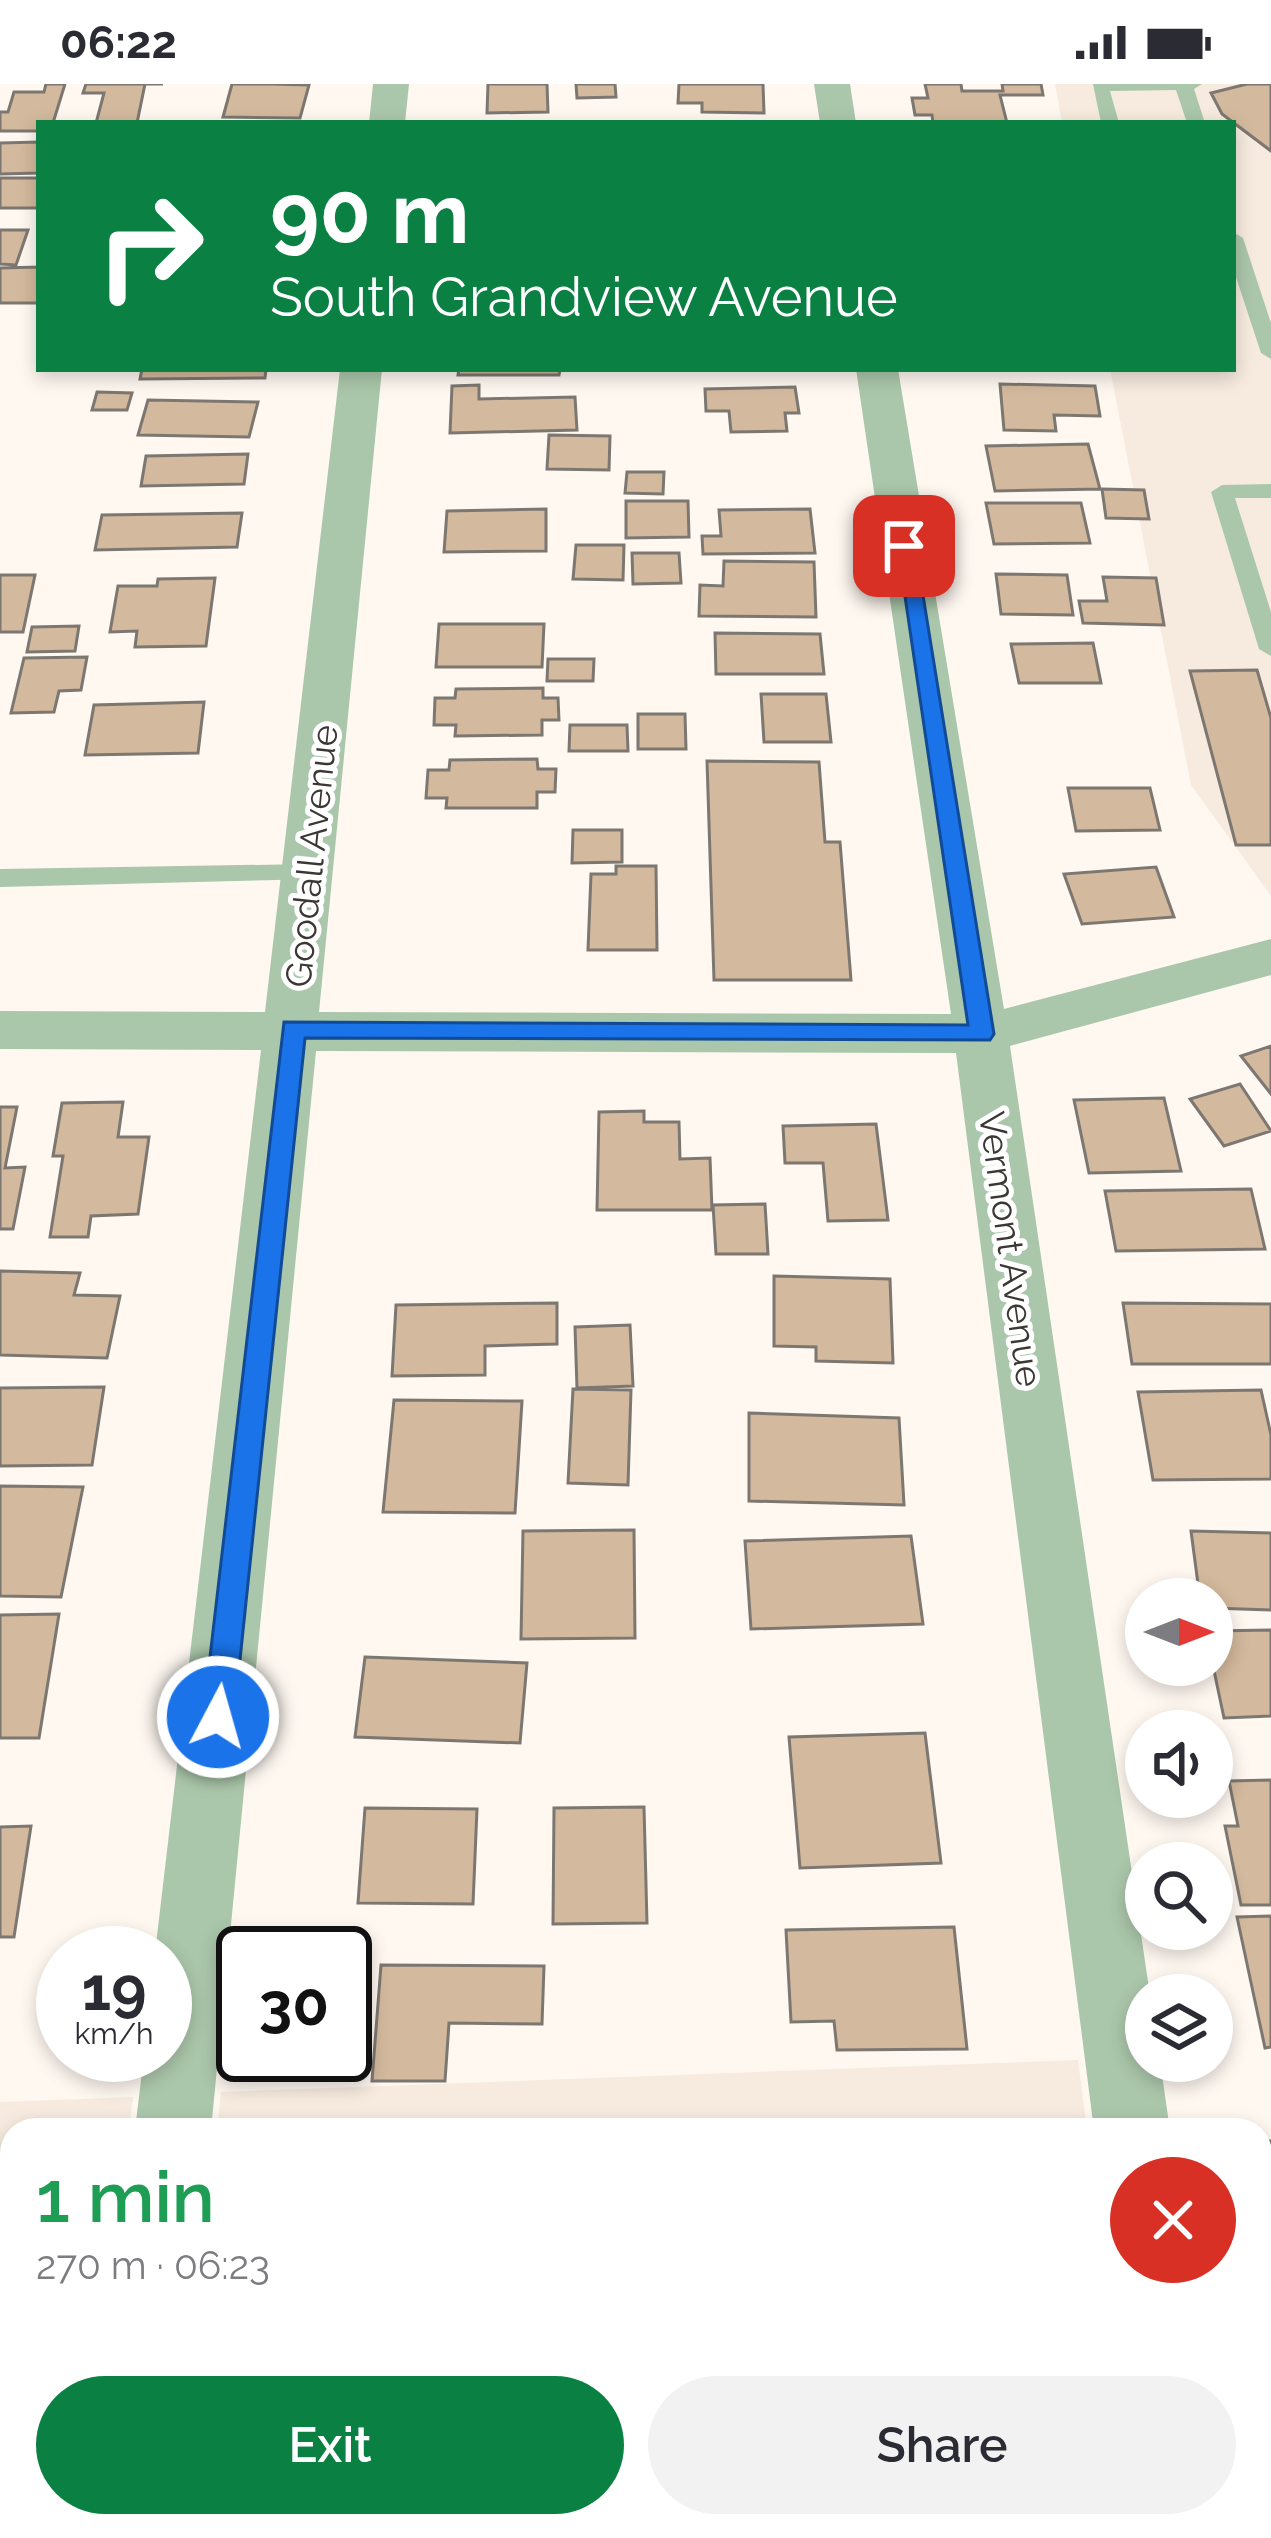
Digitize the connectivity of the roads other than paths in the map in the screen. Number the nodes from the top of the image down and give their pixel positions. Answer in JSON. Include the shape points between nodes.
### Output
{"nodes":[{"id":1,"x":391,"y":84,"type":"edge"},
{"id":2,"x":832,"y":84,"type":"edge"},
{"id":3,"x":1188,"y":85,"type":"edge"},
{"id":4,"x":387,"y":120,"type":"edge"},
{"id":5,"x":838,"y":120,"type":"edge"},
{"id":6,"x":1109,"y":120,"type":"edge"},
{"id":7,"x":1195,"y":120,"type":"edge"},
{"id":8,"x":1236,"y":245,"type":"edge"},
{"id":9,"x":1264,"y":307,"type":"edge"},
{"id":10,"x":1271,"y":353,"type":"edge"},
{"id":11,"x":361,"y":372,"type":"edge"},
{"id":12,"x":877,"y":372,"type":"edge"},
{"id":13,"x":1271,"y":491,"type":"edge"},
{"id":14,"x":1271,"y":650,"type":"edge"},
{"id":15,"x":309,"y":873,"type":"junction"},
{"id":16,"x":0,"y":878,"type":"edge"},
{"id":17,"x":1271,"y":957,"type":"edge"},
{"id":18,"x":293,"y":1029,"type":"junction"},
{"id":19,"x":0,"y":1030,"type":"edge"},
{"id":20,"x":981,"y":1034,"type":"junction"},
{"id":21,"x":174,"y":2118,"type":"edge"},
{"id":22,"x":1130,"y":2118,"type":"edge"}],
"edges":[{"from":1,"to":4,"type":"street"},
{"from":2,"to":5,"type":"street"},
{"from":3,"to":6,"type":"lane","via":[[1100,86]]},
{"from":3,"to":7,"type":"lane"},
{"from":8,"to":9,"type":"lane"},
{"from":9,"to":10,"type":"lane"},
{"from":11,"to":15,"type":"street","name":"Goodall Avenue"},
{"from":12,"to":20,"type":"street","name":"Vermont Avenue"},
{"from":13,"to":14,"type":"lane","via":[[1222,491]]},
{"from":15,"to":16,"type":"lane"},
{"from":15,"to":18,"type":"street","name":"Goodall Avenue"},
{"from":17,"to":20,"type":"street"},
{"from":18,"to":19,"type":"street"},
{"from":18,"to":20,"type":"street"},
{"from":18,"to":21,"type":"street","name":"Goodall Avenue"},
{"from":20,"to":22,"type":"street","name":"Vermont Avenue"}]}
